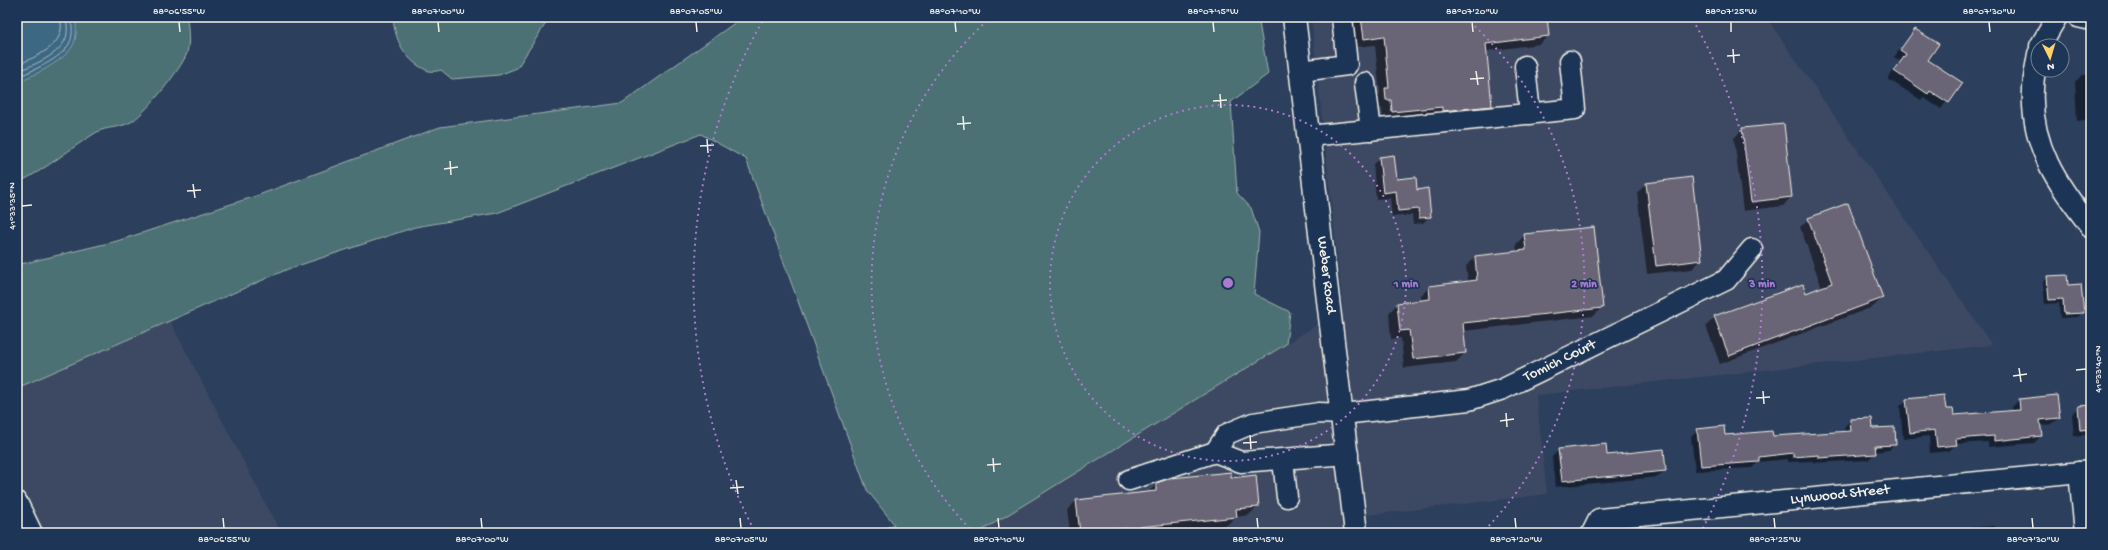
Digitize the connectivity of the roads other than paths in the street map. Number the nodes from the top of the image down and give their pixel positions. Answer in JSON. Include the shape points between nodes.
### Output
{"nodes":[{"id":1,"x":1294,"y":17,"type":"edge"},
{"id":2,"x":1342,"y":17,"type":"edge"},
{"id":3,"x":2057,"y":17,"type":"edge"},
{"id":4,"x":2078,"y":17,"type":"edge"},
{"id":5,"x":2091,"y":20,"type":"edge"},
{"id":6,"x":2045,"y":38,"type":"edge"},
{"id":7,"x":1570,"y":61,"type":"dead end"},
{"id":8,"x":1525,"y":66,"type":"dead end"},
{"id":9,"x":1301,"y":71,"type":"junction"},
{"id":10,"x":2035,"y":78,"type":"edge"},
{"id":11,"x":1365,"y":83,"type":"dead end"},
{"id":12,"x":1530,"y":114,"type":"junction"},
{"id":13,"x":1371,"y":130,"type":"junction"},
{"id":14,"x":1309,"y":136,"type":"junction"},
{"id":15,"x":2091,"y":227,"type":"edge"},
{"id":16,"x":1752,"y":248,"type":"dead end"},
{"id":17,"x":1343,"y":414,"type":"junction"},
{"id":18,"x":1215,"y":452,"type":"junction"},
{"id":19,"x":1348,"y":454,"type":"junction"},
{"id":20,"x":1283,"y":460,"type":"junction"},
{"id":21,"x":2085,"y":471,"type":"edge"},
{"id":22,"x":1130,"y":480,"type":"dead end"},
{"id":23,"x":1287,"y":497,"type":"dead end"},
{"id":24,"x":17,"y":502,"type":"edge"},
{"id":25,"x":1594,"y":530,"type":"edge"},
{"id":26,"x":32,"y":533,"type":"edge"},
{"id":27,"x":1356,"y":533,"type":"edge"},
{"id":28,"x":2085,"y":533,"type":"edge"}],
"edges":[{"from":1,"to":9,"type":"main road","name":"Weber Road"},
{"from":2,"to":9,"type":"street","via":[[1347,65]]},
{"from":3,"to":6,"type":"street"},
{"from":4,"to":5,"type":"street"},
{"from":7,"to":12,"type":"street","via":[[1575,109]]},
{"from":8,"to":12,"type":"street"},
{"from":9,"to":14,"type":"main road","name":"Weber Road"},
{"from":10,"to":15,"type":"street","via":[[2033,91],[2038,136],[2047,164],[2071,202]]},
{"from":11,"to":13,"type":"street"},
{"from":12,"to":13,"type":"street"},
{"from":13,"to":14,"type":"street"},
{"from":14,"to":17,"type":"main road","name":"Weber Road"},
{"from":16,"to":17,"type":"street","name":"Tomich Court","via":[[1726,280],[1503,389],[1469,400]]},
{"from":17,"to":18,"type":"street","name":"Tomich Court","via":[[1319,413],[1253,422],[1228,434]]},
{"from":17,"to":19,"type":"main road","name":"Weber Road"},
{"from":18,"to":20,"type":"street","via":[[1241,462]]},
{"from":18,"to":22,"type":"street"},
{"from":19,"to":20,"type":"street"},
{"from":19,"to":27,"type":"main road","name":"Weber Road"},
{"from":20,"to":23,"type":"street"},
{"from":21,"to":25,"type":"street","name":"Lynwood Street","via":[[1599,519]]},
{"from":21,"to":28,"type":"street"},
{"from":24,"to":26,"type":"street"}]}
